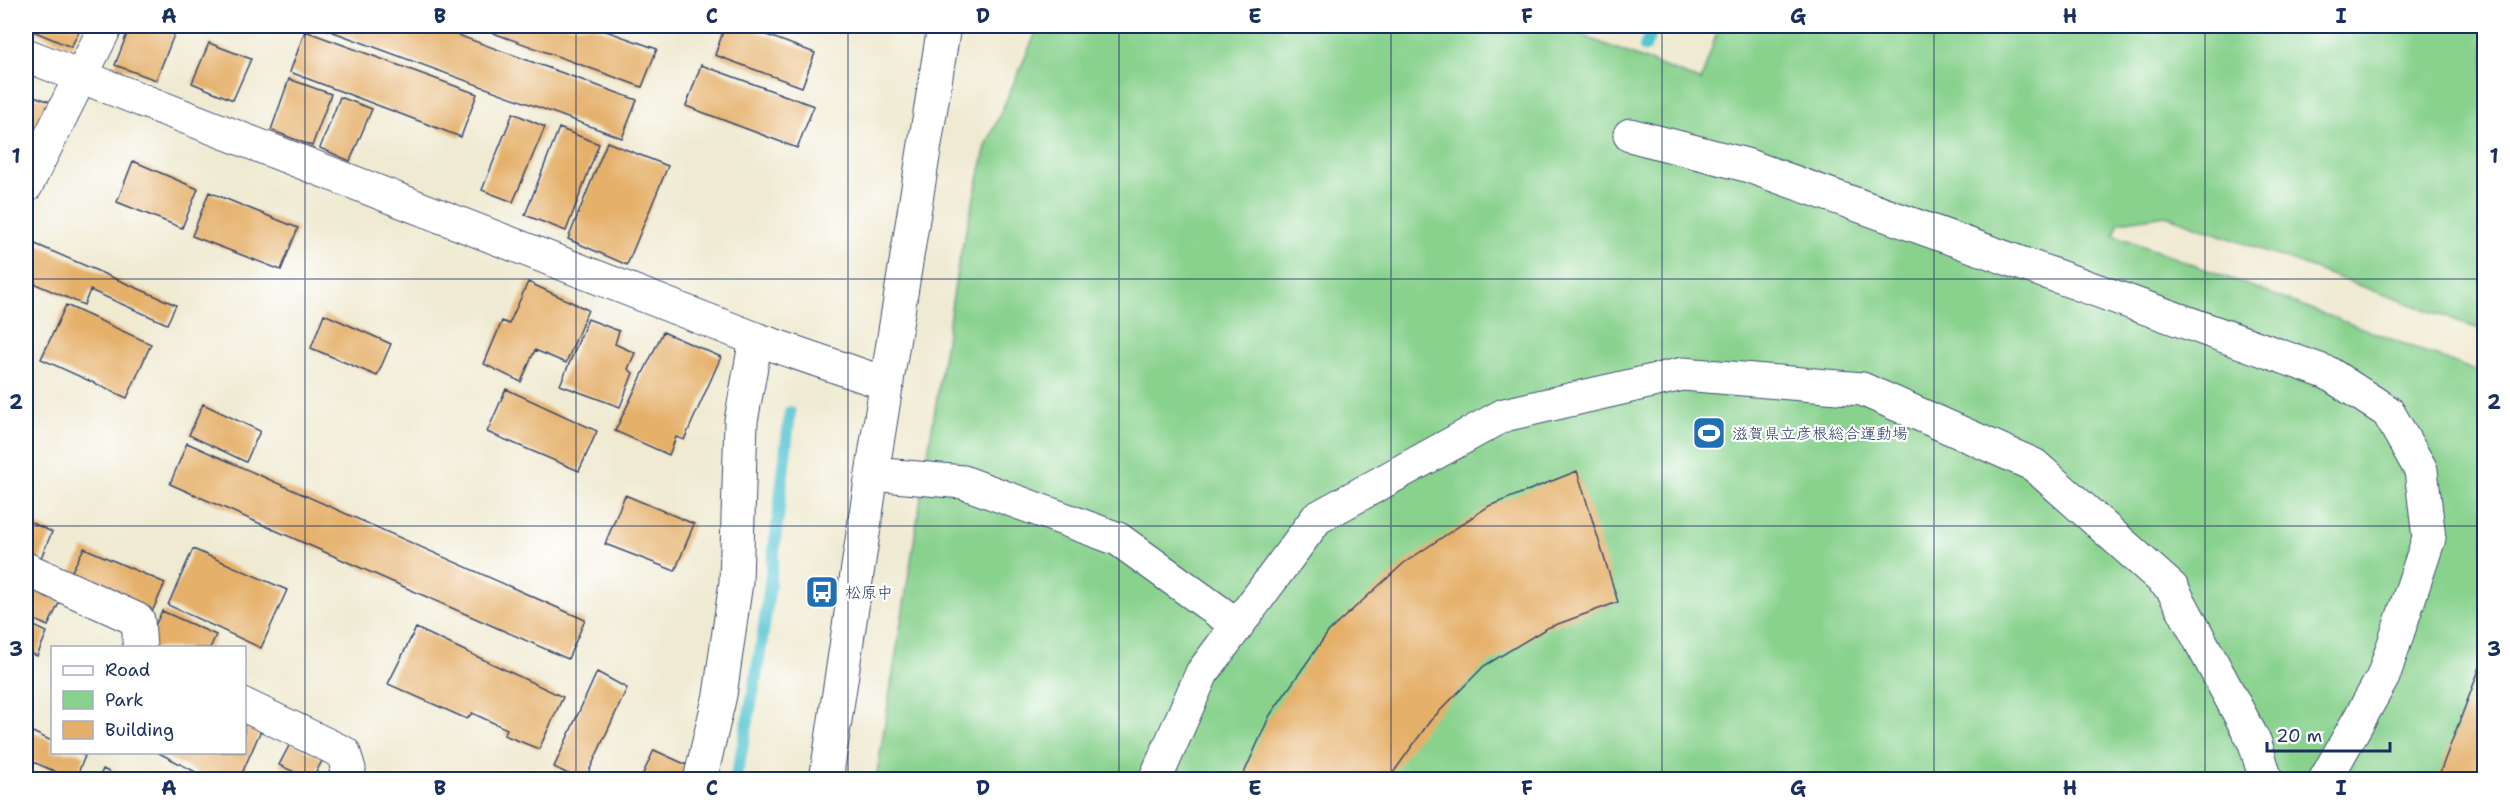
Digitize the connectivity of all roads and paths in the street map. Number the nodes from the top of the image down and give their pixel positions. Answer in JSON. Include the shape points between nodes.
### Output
{"nodes":[{"id":1,"x":106,"y":26,"type":"edge"},
{"id":2,"x":944,"y":26,"type":"edge"},
{"id":3,"x":26,"y":55,"type":"edge"},
{"id":4,"x":79,"y":76,"type":"junction"},
{"id":5,"x":1630,"y":135,"type":"dead end"},
{"id":6,"x":26,"y":186,"type":"edge"},
{"id":7,"x":756,"y":339,"type":"junction"},
{"id":8,"x":887,"y":384,"type":"junction"},
{"id":9,"x":872,"y":474,"type":"junction"},
{"id":10,"x":26,"y":569,"type":"edge"},
{"id":11,"x":1237,"y":625,"type":"junction"},
{"id":12,"x":140,"y":646,"type":"edge"},
{"id":13,"x":246,"y":706,"type":"edge"},
{"id":14,"x":344,"y":780,"type":"edge"},
{"id":15,"x":700,"y":780,"type":"edge"},
{"id":16,"x":826,"y":780,"type":"edge"},
{"id":17,"x":1155,"y":780,"type":"edge"},
{"id":18,"x":2266,"y":780,"type":"edge"},
{"id":19,"x":2325,"y":780,"type":"edge"}],
"edges":[{"from":1,"to":4,"type":"street"},
{"from":2,"to":8,"type":"street"},
{"from":3,"to":4,"type":"street"},
{"from":4,"to":6,"type":"street"},
{"from":4,"to":7,"type":"street"},
{"from":5,"to":19,"type":"street","via":[[1746,165],[2328,373],[2388,411],[2421,470],[2429,538],[2383,677]]},
{"from":7,"to":8,"type":"street"},
{"from":7,"to":15,"type":"street","via":[[741,421],[736,582],[720,695]]},
{"from":8,"to":9,"type":"street"},
{"from":9,"to":11,"type":"street","via":[[963,482],[1118,539]]},
{"from":9,"to":16,"type":"street"},
{"from":10,"to":12,"type":"street","via":[[138,620]]},
{"from":11,"to":17,"type":"street","via":[[1202,673]]},
{"from":11,"to":18,"type":"street","via":[[1317,518],[1504,415],[1683,374],[1862,389],[2034,465],[2172,588],[2255,743]]},
{"from":13,"to":14,"type":"street","via":[[344,753],[349,769]]}]}
